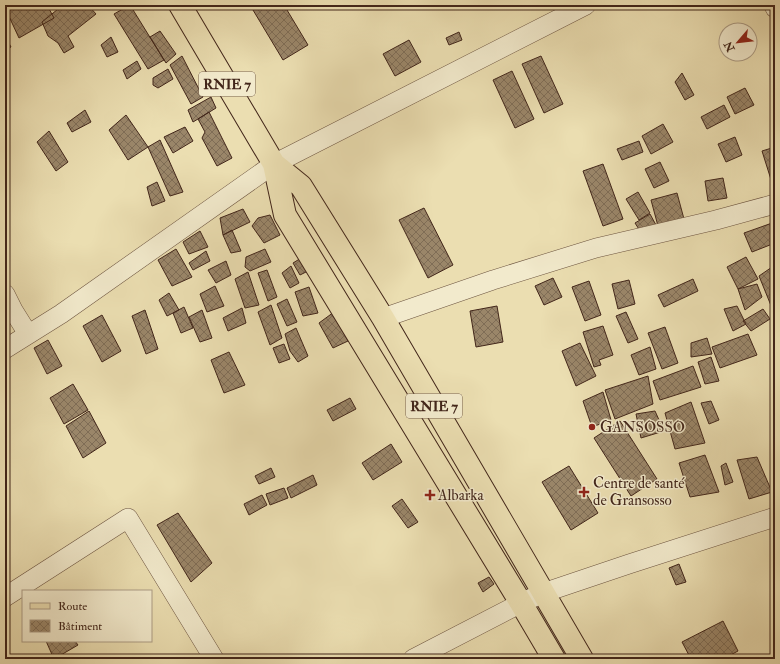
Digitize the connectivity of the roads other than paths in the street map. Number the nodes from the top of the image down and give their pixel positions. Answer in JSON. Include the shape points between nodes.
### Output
{"nodes":[{"id":1,"x":180,"y":5,"type":"edge"},
{"id":2,"x":586,"y":5,"type":"edge"},
{"id":3,"x":274,"y":164,"type":"junction"},
{"id":4,"x":775,"y":204,"type":"edge"},
{"id":5,"x":5,"y":294,"type":"edge"},
{"id":6,"x":383,"y":318,"type":"junction"},
{"id":7,"x":28,"y":334,"type":"junction"},
{"id":8,"x":5,"y":349,"type":"edge"},
{"id":9,"x":775,"y":517,"type":"edge"},
{"id":10,"x":543,"y":593,"type":"junction"},
{"id":11,"x":5,"y":597,"type":"edge"},
{"id":12,"x":521,"y":603,"type":"junction"},
{"id":13,"x":214,"y":659,"type":"edge"},
{"id":14,"x":413,"y":659,"type":"edge"},
{"id":15,"x":554,"y":659,"type":"edge"},
{"id":16,"x":582,"y":659,"type":"edge"}],
"edges":[{"from":1,"to":3,"type":"main road","name":"RNIE 7","number":"RNIE 7"},
{"from":2,"to":3,"type":"street"},
{"from":3,"to":6,"type":"main road","name":"RNIE 7","number":"RNIE 7","via":[[302,186]]},
{"from":3,"to":7,"type":"street","via":[[61,314]]},
{"from":3,"to":12,"type":"main road","name":"RNIE 7","number":"RNIE 7","via":[[285,215]]},
{"from":4,"to":6,"type":"street","via":[[596,248]]},
{"from":5,"to":7,"type":"street"},
{"from":6,"to":10,"type":"main road","name":"RNIE 7","number":"RNIE 7"},
{"from":7,"to":8,"type":"street"},
{"from":9,"to":10,"type":"street"},
{"from":10,"to":12,"type":"street"},
{"from":10,"to":16,"type":"main road","name":"RNIE 7","number":"RNIE 7"},
{"from":11,"to":13,"type":"street","via":[[128,518]]},
{"from":12,"to":14,"type":"street"},
{"from":12,"to":15,"type":"main road","name":"RNIE 7","number":"RNIE 7"}]}
